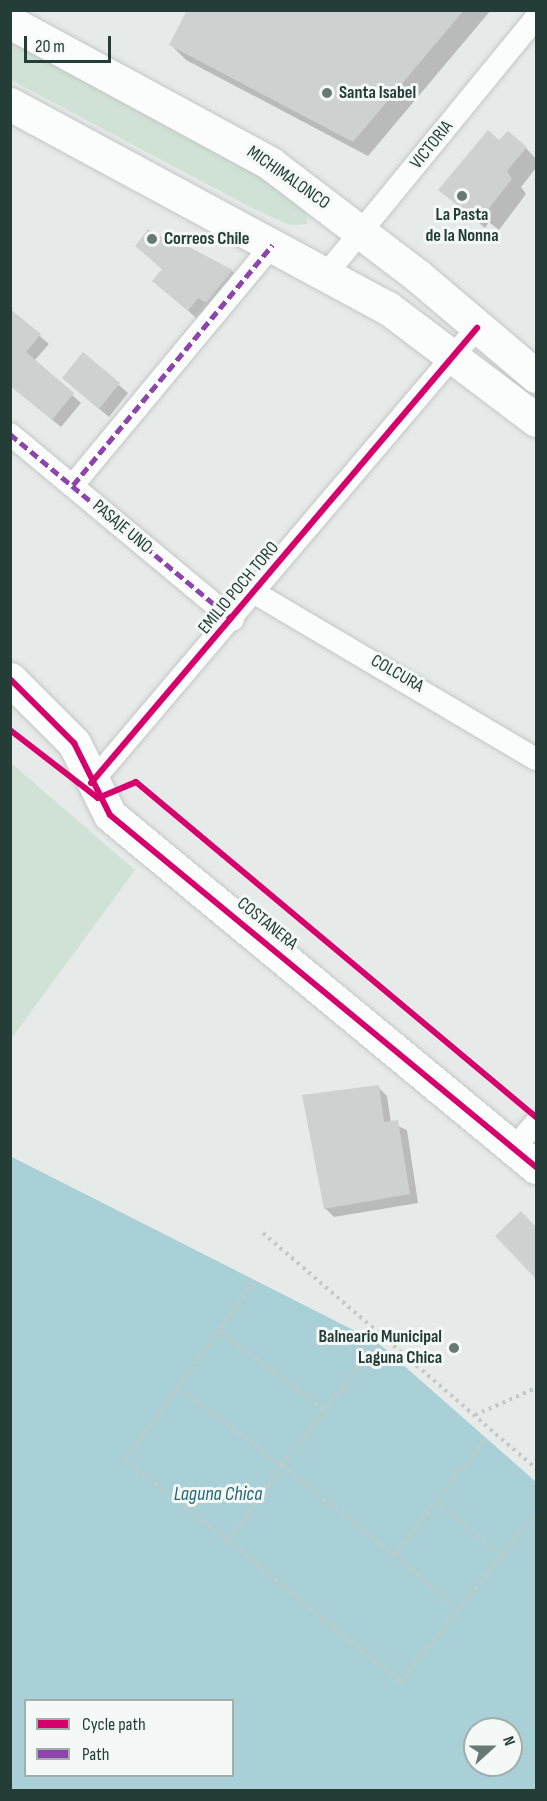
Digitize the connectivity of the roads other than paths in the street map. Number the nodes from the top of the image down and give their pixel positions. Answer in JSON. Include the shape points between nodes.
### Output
{"nodes":[{"id":1,"x":537,"y":18,"type":"edge"},
{"id":2,"x":10,"y":22,"type":"edge"},
{"id":3,"x":10,"y":104,"type":"edge"},
{"id":4,"x":362,"y":231,"type":"junction"},
{"id":5,"x":272,"y":245,"type":"junction"},
{"id":6,"x":327,"y":273,"type":"junction"},
{"id":7,"x":477,"y":328,"type":"junction"},
{"id":8,"x":454,"y":354,"type":"junction"},
{"id":9,"x":537,"y":376,"type":"edge"},
{"id":10,"x":537,"y":420,"type":"edge"},
{"id":11,"x":10,"y":434,"type":"edge"},
{"id":12,"x":73,"y":485,"type":"junction"},
{"id":13,"x":255,"y":593,"type":"junction"},
{"id":14,"x":233,"y":620,"type":"junction"},
{"id":15,"x":10,"y":679,"type":"edge"},
{"id":16,"x":537,"y":759,"type":"edge"},
{"id":17,"x":91,"y":783,"type":"junction"},
{"id":18,"x":537,"y":1123,"type":"edge"},
{"id":19,"x":526,"y":1157,"type":"edge"}],
"edges":[{"from":1,"to":4,"type":"street","name":"VICTORIA"},
{"from":2,"to":4,"type":"main road","name":"MICHIMALONCO","via":[[241,146]]},
{"from":3,"to":5,"type":"main road"},
{"from":4,"to":6,"type":"street","name":"VICTORIA"},
{"from":4,"to":7,"type":"main road","name":"MICHIMALONCO"},
{"from":5,"to":6,"type":"main road"},
{"from":5,"to":12,"type":"street"},
{"from":6,"to":8,"type":"main road"},
{"from":7,"to":8,"type":"street","name":"EMILIO POCH TORO"},
{"from":7,"to":9,"type":"main road","name":"MICHIMALONCO"},
{"from":8,"to":10,"type":"main road"},
{"from":8,"to":13,"type":"street","name":"EMILIO POCH TORO"},
{"from":11,"to":12,"type":"street","name":"PASAJE UNO"},
{"from":12,"to":14,"type":"street","name":"PASAJE UNO"},
{"from":13,"to":14,"type":"street","name":"EMILIO POCH TORO"},
{"from":13,"to":16,"type":"street","name":"COLCURA"},
{"from":14,"to":17,"type":"street","name":"EMILIO POCH TORO"},
{"from":15,"to":17,"type":"main road","name":"COSTANERA","via":[[74,742]]},
{"from":17,"to":19,"type":"main road","name":"COSTANERA","via":[[110,815]]},
{"from":18,"to":19,"type":"street"}]}
